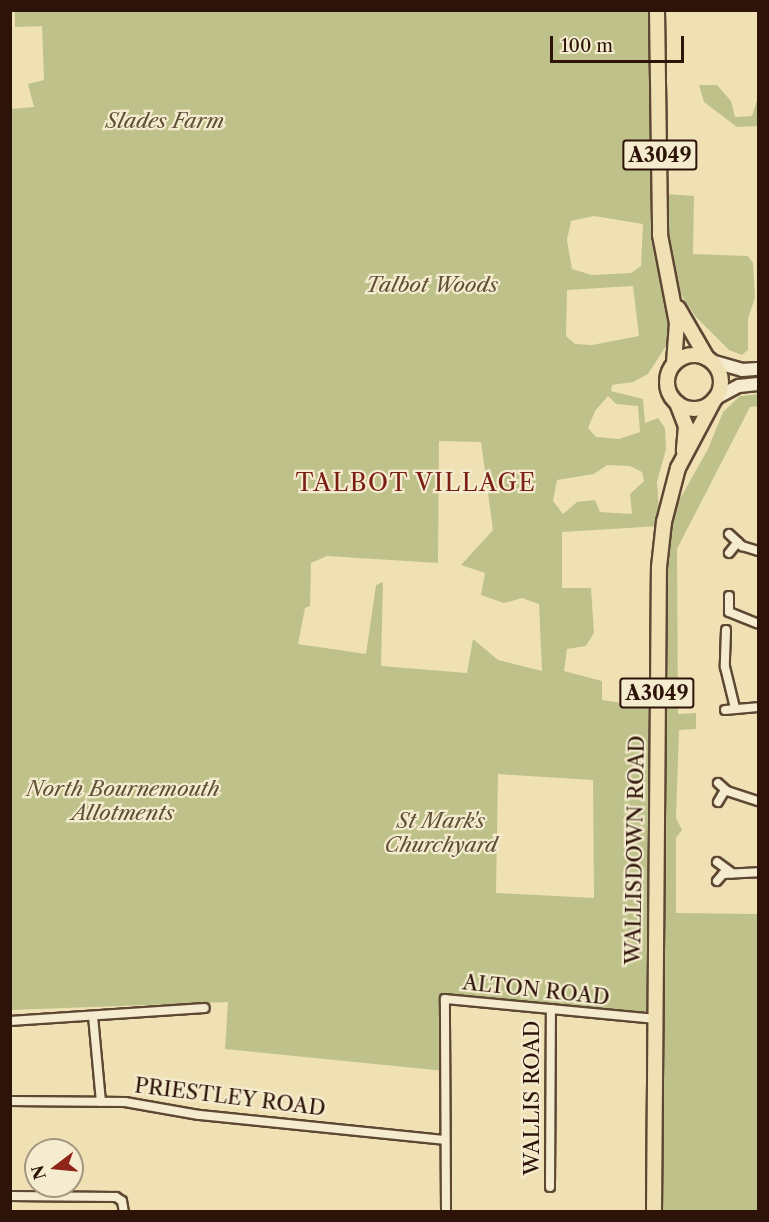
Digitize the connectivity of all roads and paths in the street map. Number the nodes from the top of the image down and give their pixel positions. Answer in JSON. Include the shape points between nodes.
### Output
{"nodes":[{"id":1,"x":657,"y":10,"type":"edge"},
{"id":2,"x":673,"y":298,"type":"junction"},
{"id":3,"x":709,"y":359,"type":"junction"},
{"id":4,"x":674,"y":363,"type":"junction"},
{"id":5,"x":759,"y":369,"type":"edge"},
{"id":6,"x":759,"y":384,"type":"edge"},
{"id":7,"x":715,"y":399,"type":"junction"},
{"id":8,"x":677,"y":403,"type":"junction"},
{"id":9,"x":683,"y":456,"type":"junction"},
{"id":10,"x":729,"y":534,"type":"dead end"},
{"id":11,"x":738,"y":542,"type":"junction"},
{"id":12,"x":759,"y":551,"type":"edge"},
{"id":13,"x":729,"y":553,"type":"dead end"},
{"id":14,"x":729,"y":596,"type":"dead end"},
{"id":15,"x":759,"y":624,"type":"edge"},
{"id":16,"x":726,"y":630,"type":"dead end"},
{"id":17,"x":759,"y":707,"type":"edge"},
{"id":18,"x":735,"y":708,"type":"junction"},
{"id":19,"x":725,"y":710,"type":"dead end"},
{"id":20,"x":718,"y":783,"type":"dead end"},
{"id":21,"x":725,"y":790,"type":"junction"},
{"id":22,"x":759,"y":801,"type":"edge"},
{"id":23,"x":718,"y":802,"type":"dead end"},
{"id":24,"x":717,"y":862,"type":"dead end"},
{"id":25,"x":759,"y":872,"type":"edge"},
{"id":26,"x":732,"y":873,"type":"junction"},
{"id":27,"x":717,"y":881,"type":"dead end"},
{"id":28,"x":205,"y":1008,"type":"dead end"},
{"id":29,"x":551,"y":1010,"type":"junction"},
{"id":30,"x":93,"y":1016,"type":"junction"},
{"id":31,"x":655,"y":1019,"type":"junction"},
{"id":32,"x":10,"y":1021,"type":"edge"},
{"id":33,"x":10,"y":1101,"type":"edge"},
{"id":34,"x":101,"y":1102,"type":"junction"},
{"id":35,"x":445,"y":1140,"type":"junction"},
{"id":36,"x":550,"y":1187,"type":"dead end"},
{"id":37,"x":10,"y":1196,"type":"edge"},
{"id":38,"x":124,"y":1212,"type":"edge"},
{"id":39,"x":446,"y":1212,"type":"edge"},
{"id":40,"x":654,"y":1212,"type":"edge"}],
"edges":[{"from":1,"to":2,"type":"main road","number":"A3049","via":[[660,235]]},
{"from":2,"to":3,"type":"main road","number":"A3049"},
{"from":2,"to":4,"type":"main road","number":"A3049","via":[[677,322]]},
{"from":3,"to":4,"type":"main road","via":[[688,355]]},
{"from":3,"to":5,"type":"street","via":[[742,369]]},
{"from":3,"to":7,"type":"main road","via":[[721,378]]},
{"from":4,"to":8,"type":"main road","via":[[667,385]]},
{"from":6,"to":7,"type":"street","via":[[739,386]]},
{"from":7,"to":8,"type":"main road","via":[[696,409]]},
{"from":7,"to":9,"type":"main road","name":"WALLISDOWN ROAD","number":"A3049"},
{"from":8,"to":9,"type":"main road","name":"WALLISDOWN ROAD","number":"A3049","via":[[686,426]]},
{"from":9,"to":31,"type":"main road","name":"WALLISDOWN ROAD","number":"A3049","via":[[668,503],[659,567]]},
{"from":10,"to":11,"type":"street"},
{"from":11,"to":12,"type":"street"},
{"from":11,"to":13,"type":"street"},
{"from":14,"to":15,"type":"street","via":[[729,612]]},
{"from":16,"to":18,"type":"street","via":[[725,667]]},
{"from":17,"to":18,"type":"street"},
{"from":18,"to":19,"type":"street"},
{"from":20,"to":21,"type":"street"},
{"from":21,"to":22,"type":"street"},
{"from":21,"to":23,"type":"street"},
{"from":24,"to":26,"type":"street"},
{"from":25,"to":26,"type":"street"},
{"from":26,"to":27,"type":"street","via":[[723,874]]},
{"from":28,"to":30,"type":"street"},
{"from":29,"to":31,"type":"street","name":"ALTON ROAD"},
{"from":29,"to":35,"type":"street","name":"ALTON ROAD","via":[[445,999]]},
{"from":29,"to":36,"type":"street","name":"WALLIS ROAD"},
{"from":30,"to":32,"type":"street"},
{"from":30,"to":34,"type":"street"},
{"from":31,"to":40,"type":"main road","name":"WALLISDOWN ROAD","number":"A3049"},
{"from":33,"to":34,"type":"street","name":"PRIESTLEY ROAD"},
{"from":34,"to":35,"type":"street","name":"PRIESTLEY ROAD"},
{"from":35,"to":39,"type":"street","name":"ALTON ROAD"},
{"from":37,"to":38,"type":"street","via":[[116,1197],[122,1201]]}]}
